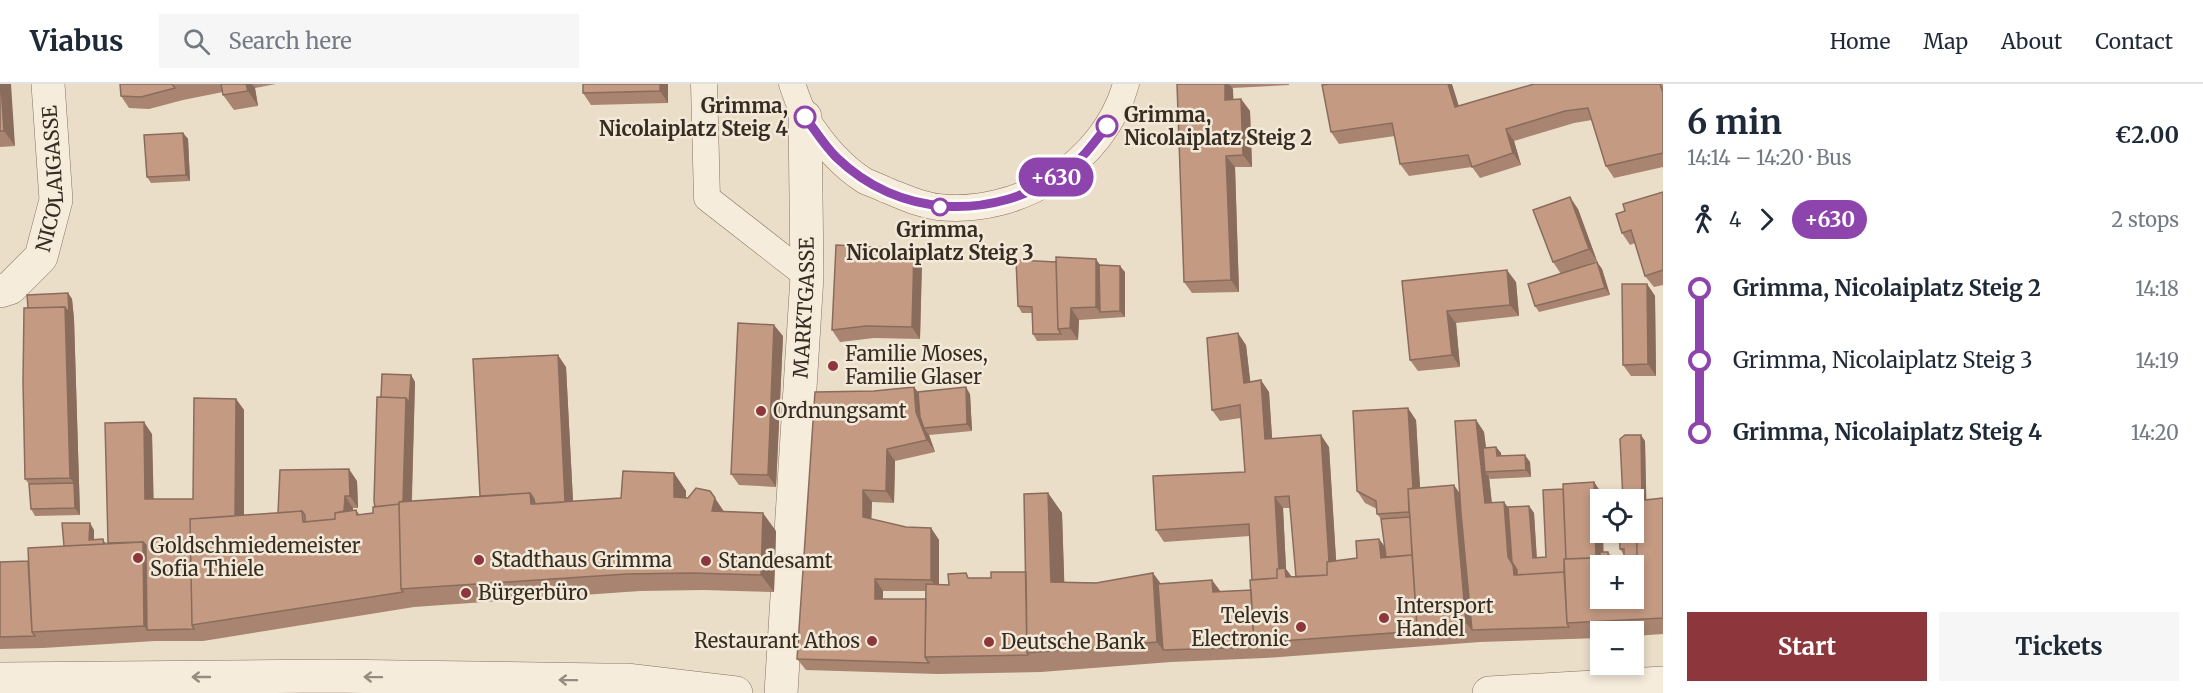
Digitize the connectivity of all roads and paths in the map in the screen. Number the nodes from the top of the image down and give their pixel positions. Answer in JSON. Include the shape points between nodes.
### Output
{"nodes":[{"id":1,"x":48,"y":84,"type":"edge"},
{"id":2,"x":704,"y":84,"type":"edge"},
{"id":3,"x":792,"y":84,"type":"edge"},
{"id":4,"x":1125,"y":84,"type":"edge"},
{"id":5,"x":805,"y":117,"type":"junction"},
{"id":6,"x":807,"y":276,"type":"junction"},
{"id":7,"x":0,"y":291,"type":"edge"},
{"id":8,"x":0,"y":679,"type":"edge"},
{"id":9,"x":1663,"y":683,"type":"edge"},
{"id":10,"x":260,"y":685,"type":"edge"},
{"id":11,"x":627,"y":687,"type":"edge"},
{"id":12,"x":736,"y":693,"type":"edge"},
{"id":13,"x":781,"y":693,"type":"edge"},
{"id":14,"x":1490,"y":693,"type":"edge"}],
"edges":[{"from":1,"to":7,"type":"street","name":"NICOLAIGASSE","via":[[56,200],[41,257],[10,288]]},
{"from":2,"to":6,"type":"lane","via":[[706,198]]},
{"from":3,"to":5,"type":"lane"},
{"from":4,"to":5,"type":"lane","via":[[1107,126],[1088,152],[1064,173],[1026,194],[984,206],[940,207],[915,202],[866,181],[835,156]]},
{"from":5,"to":6,"type":"street","name":"MARKTGASSE"},
{"from":6,"to":13,"type":"street","name":"MARKTGASSE"},
{"from":10,"to":8,"type":"street","one_way":true},
{"from":9,"to":14,"type":"street"},
{"from":11,"to":10,"type":"street","one_way":true},
{"from":11,"to":12,"type":"street"}]}
